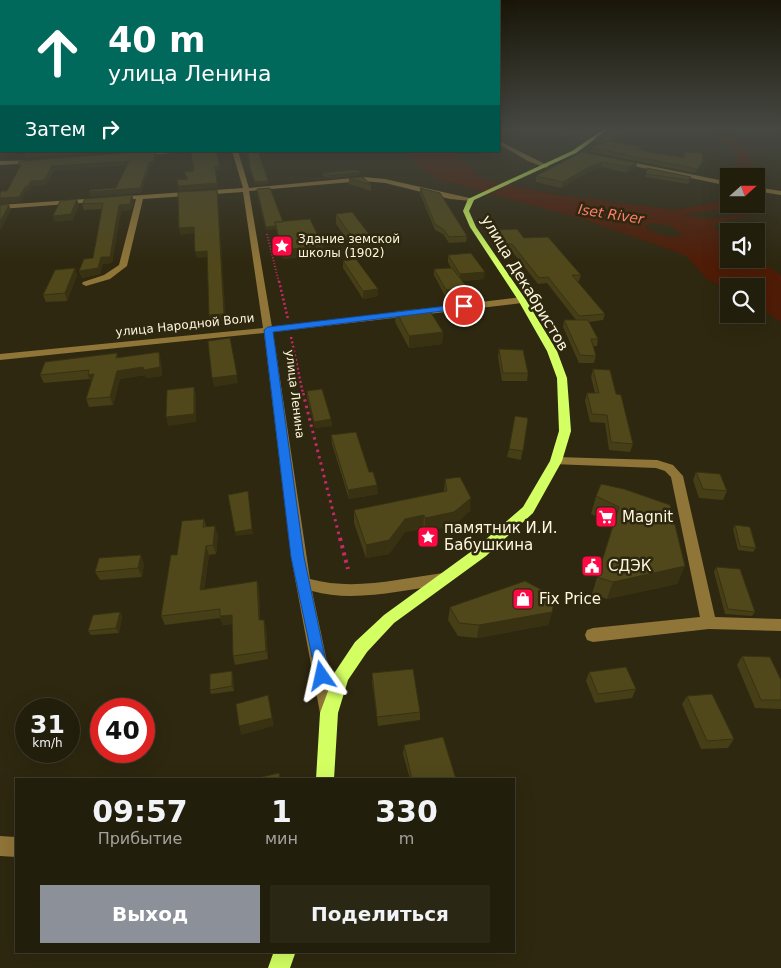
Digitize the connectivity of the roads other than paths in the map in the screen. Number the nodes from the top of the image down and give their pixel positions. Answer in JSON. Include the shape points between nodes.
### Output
{"nodes":[{"id":1,"x":242,"y":174,"type":"edge"},
{"id":2,"x":527,"y":174,"type":"edge"},
{"id":3,"x":681,"y":174,"type":"edge"},
{"id":4,"x":720,"y":182,"type":"edge"},
{"id":5,"x":246,"y":189,"type":"junction"},
{"id":6,"x":765,"y":191,"type":"edge"},
{"id":7,"x":781,"y":193,"type":"edge"},
{"id":8,"x":140,"y":197,"type":"junction"},
{"id":9,"x":474,"y":198,"type":"junction"},
{"id":10,"x":0,"y":207,"type":"edge"},
{"id":11,"x":86,"y":284,"type":"dead end"},
{"id":12,"x":522,"y":300,"type":"junction"},
{"id":13,"x":268,"y":330,"type":"junction"},
{"id":14,"x":0,"y":358,"type":"edge"},
{"id":15,"x":556,"y":461,"type":"junction"},
{"id":16,"x":443,"y":579,"type":"junction"},
{"id":17,"x":303,"y":583,"type":"junction"},
{"id":18,"x":709,"y":623,"type":"junction"},
{"id":19,"x":781,"y":625,"type":"edge"},
{"id":20,"x":593,"y":635,"type":"dead end"},
{"id":21,"x":329,"y":713,"type":"junction"},
{"id":22,"x":325,"y":778,"type":"edge"},
{"id":23,"x":0,"y":846,"type":"edge"},
{"id":24,"x":15,"y":847,"type":"edge"},
{"id":25,"x":284,"y":953,"type":"edge"},
{"id":26,"x":279,"y":968,"type":"edge"}],
"edges":[{"from":1,"to":5,"type":"street","name":"улица Ленина"},
{"from":2,"to":9,"type":"main road"},
{"from":3,"to":4,"type":"street"},
{"from":5,"to":8,"type":"street"},
{"from":5,"to":9,"type":"street","via":[[376,179],[450,197]]},
{"from":5,"to":13,"type":"street","name":"улица Ленина"},
{"from":6,"to":7,"type":"street"},
{"from":8,"to":10,"type":"street"},
{"from":8,"to":11,"type":"street","via":[[123,266],[107,277]]},
{"from":9,"to":12,"type":"main road","name":"улица Декабристов","via":[[466,211],[472,227]]},
{"from":12,"to":13,"type":"street","name":"улица Народной Воли"},
{"from":12,"to":15,"type":"main road","name":"улица Декабристов","via":[[552,351],[562,378],[565,431]]},
{"from":13,"to":14,"type":"street","name":"улица Народной Воли"},
{"from":13,"to":17,"type":"street","name":"улица Ленина"},
{"from":15,"to":16,"type":"main road","name":"улица Декабристов","via":[[528,510],[481,552]]},
{"from":15,"to":18,"type":"street","via":[[657,464],[674,471]]},
{"from":16,"to":17,"type":"street","via":[[346,591]]},
{"from":16,"to":21,"type":"main road","name":"улица Декабристов","via":[[389,618],[361,647],[341,677]]},
{"from":17,"to":21,"type":"street","name":"улица Ленина"},
{"from":18,"to":19,"type":"street"},
{"from":18,"to":20,"type":"street"},
{"from":21,"to":22,"type":"main road"},
{"from":23,"to":24,"type":"street"},
{"from":25,"to":26,"type":"main road"}]}
